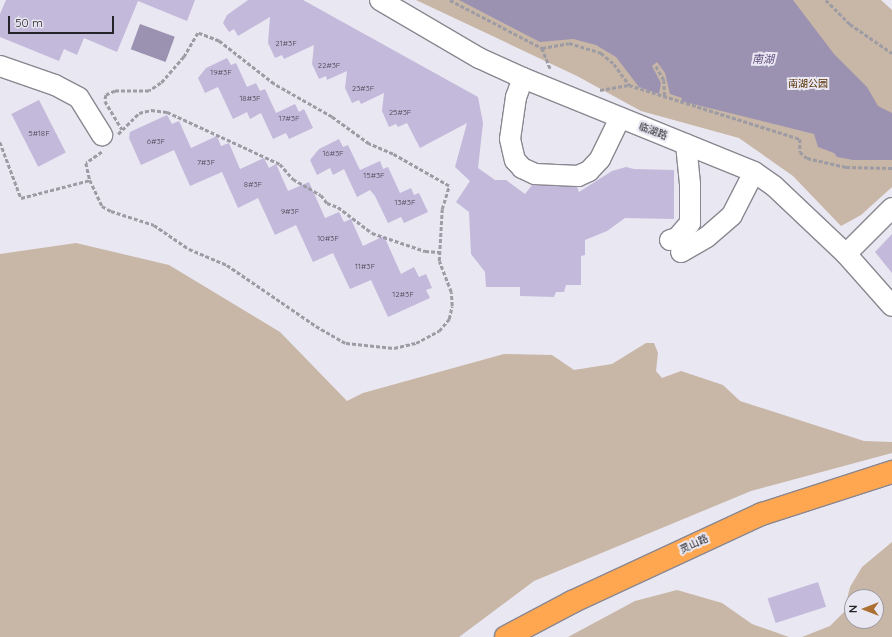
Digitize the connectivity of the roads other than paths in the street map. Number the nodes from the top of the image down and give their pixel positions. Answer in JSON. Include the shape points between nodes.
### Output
{"nodes":[{"id":1,"x":380,"y":0,"type":"edge"},
{"id":2,"x":0,"y":66,"type":"edge"},
{"id":3,"x":523,"y":78,"type":"junction"},
{"id":4,"x":620,"y":118,"type":"junction"},
{"id":5,"x":108,"y":141,"type":"road end"},
{"id":6,"x":686,"y":144,"type":"junction"},
{"id":7,"x":754,"y":172,"type":"junction"},
{"id":8,"x":892,"y":208,"type":"edge"},
{"id":9,"x":846,"y":254,"type":"junction"},
{"id":10,"x":892,"y":306,"type":"edge"},
{"id":11,"x":892,"y":472,"type":"edge"},
{"id":12,"x":506,"y":637,"type":"edge"}],
"edges":[{"from":1,"to":3,"type":"street","name":"临湖路","via":[[479,58]]},
{"from":2,"to":5,"type":"street","via":[[55,84],[79,98]]},
{"from":3,"to":4,"type":"street","name":"临湖路"},
{"from":3,"to":4,"type":"street","via":[[516,96],[510,139],[515,160],[522,168],[534,174],[578,176],[589,171],[600,159]]},
{"from":4,"to":6,"type":"street","name":"临湖路"},
{"from":6,"to":7,"type":"street","name":"临湖路"},
{"from":6,"to":7,"type":"street","via":[[690,223],[677,238],[675,246],[707,237],[732,215]]},
{"from":7,"to":9,"type":"street","name":"临湖路","via":[[774,186]]},
{"from":8,"to":9,"type":"street"},
{"from":9,"to":10,"type":"street","name":"临湖路"},
{"from":11,"to":12,"type":"highway","name":"灵山路","via":[[762,514],[585,596]]}]}
